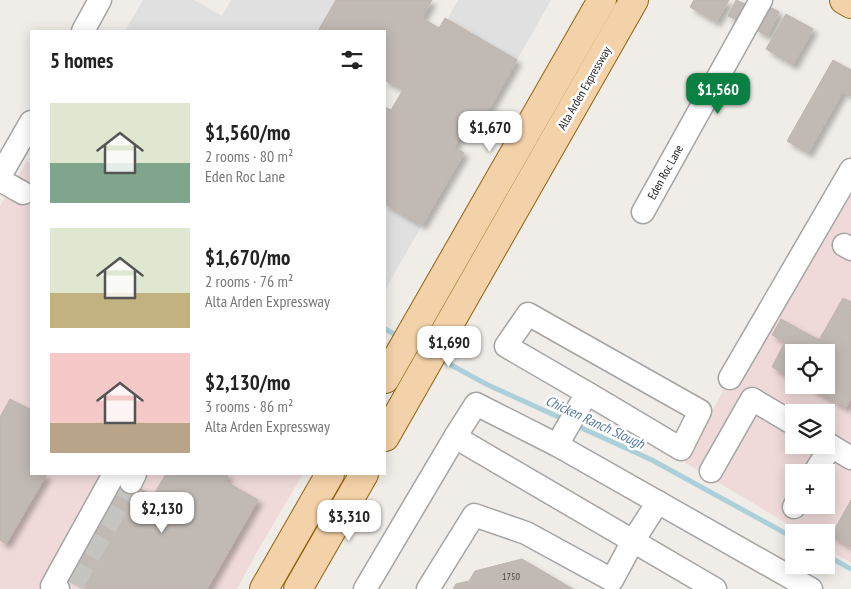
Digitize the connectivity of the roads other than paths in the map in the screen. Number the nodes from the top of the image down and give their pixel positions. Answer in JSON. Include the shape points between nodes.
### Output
{"nodes":[{"id":1,"x":100,"y":0,"type":"edge"},
{"id":2,"x":602,"y":0,"type":"edge"},
{"id":3,"x":634,"y":0,"type":"edge"},
{"id":4,"x":761,"y":0,"type":"edge"},
{"id":5,"x":844,"y":0,"type":"edge"},
{"id":6,"x":851,"y":4,"type":"edge"},
{"id":7,"x":84,"y":30,"type":"edge"},
{"id":8,"x":30,"y":124,"type":"edge"},
{"id":9,"x":851,"y":170,"type":"edge"},
{"id":10,"x":0,"y":176,"type":"edge"},
{"id":11,"x":0,"y":180,"type":"edge"},
{"id":12,"x":23,"y":193,"type":"dead end"},
{"id":13,"x":643,"y":212,"type":"dead end"},
{"id":14,"x":391,"y":369,"type":"edge"},
{"id":15,"x":730,"y":378,"type":"dead end"},
{"id":16,"x":585,"y":397,"type":"junction"},
{"id":17,"x":785,"y":419,"type":"edge"},
{"id":18,"x":386,"y":435,"type":"edge"},
{"id":19,"x":455,"y":437,"type":"junction"},
{"id":20,"x":560,"y":440,"type":"junction"},
{"id":21,"x":835,"y":449,"type":"edge"},
{"id":22,"x":851,"y":458,"type":"edge"},
{"id":23,"x":711,"y":471,"type":"dead end"},
{"id":24,"x":329,"y":475,"type":"edge"},
{"id":25,"x":363,"y":475,"type":"edge"},
{"id":26,"x":127,"y":476,"type":"edge"},
{"id":27,"x":658,"y":502,"type":"junction"},
{"id":28,"x":633,"y":541,"type":"junction"},
{"id":29,"x":620,"y":584,"type":"edge"},
{"id":30,"x":67,"y":587,"type":"edge"},
{"id":31,"x":264,"y":589,"type":"edge"},
{"id":32,"x":298,"y":589,"type":"edge"},
{"id":33,"x":365,"y":589,"type":"edge"},
{"id":34,"x":428,"y":589,"type":"edge"},
{"id":35,"x":715,"y":589,"type":"edge"},
{"id":36,"x":811,"y":589,"type":"edge"}],
"edges":[{"from":1,"to":7,"type":"street"},
{"from":2,"to":14,"type":"main road"},
{"from":3,"to":18,"type":"main road","name":"Alta Arden Expressway"},
{"from":4,"to":13,"type":"street","name":"Eden Roc Lane"},
{"from":5,"to":6,"type":"main road"},
{"from":8,"to":10,"type":"street"},
{"from":9,"to":15,"type":"street"},
{"from":11,"to":12,"type":"street"},
{"from":16,"to":16,"type":"street","via":[[506,346],[528,314],[700,411],[681,450]]},
{"from":16,"to":20,"type":"street"},
{"from":17,"to":23,"type":"street","via":[[752,399]]},
{"from":19,"to":20,"type":"street","via":[[476,404]]},
{"from":19,"to":28,"type":"street"},
{"from":19,"to":33,"type":"street"},
{"from":20,"to":27,"type":"street"},
{"from":21,"to":22,"type":"street"},
{"from":24,"to":31,"type":"main road"},
{"from":25,"to":32,"type":"main road"},
{"from":26,"to":30,"type":"street","via":[[52,586]]},
{"from":27,"to":28,"type":"street"},
{"from":27,"to":36,"type":"street"},
{"from":28,"to":29,"type":"street"},
{"from":28,"to":35,"type":"street"},
{"from":29,"to":34,"type":"street","via":[[526,533],[474,515]]}]}
